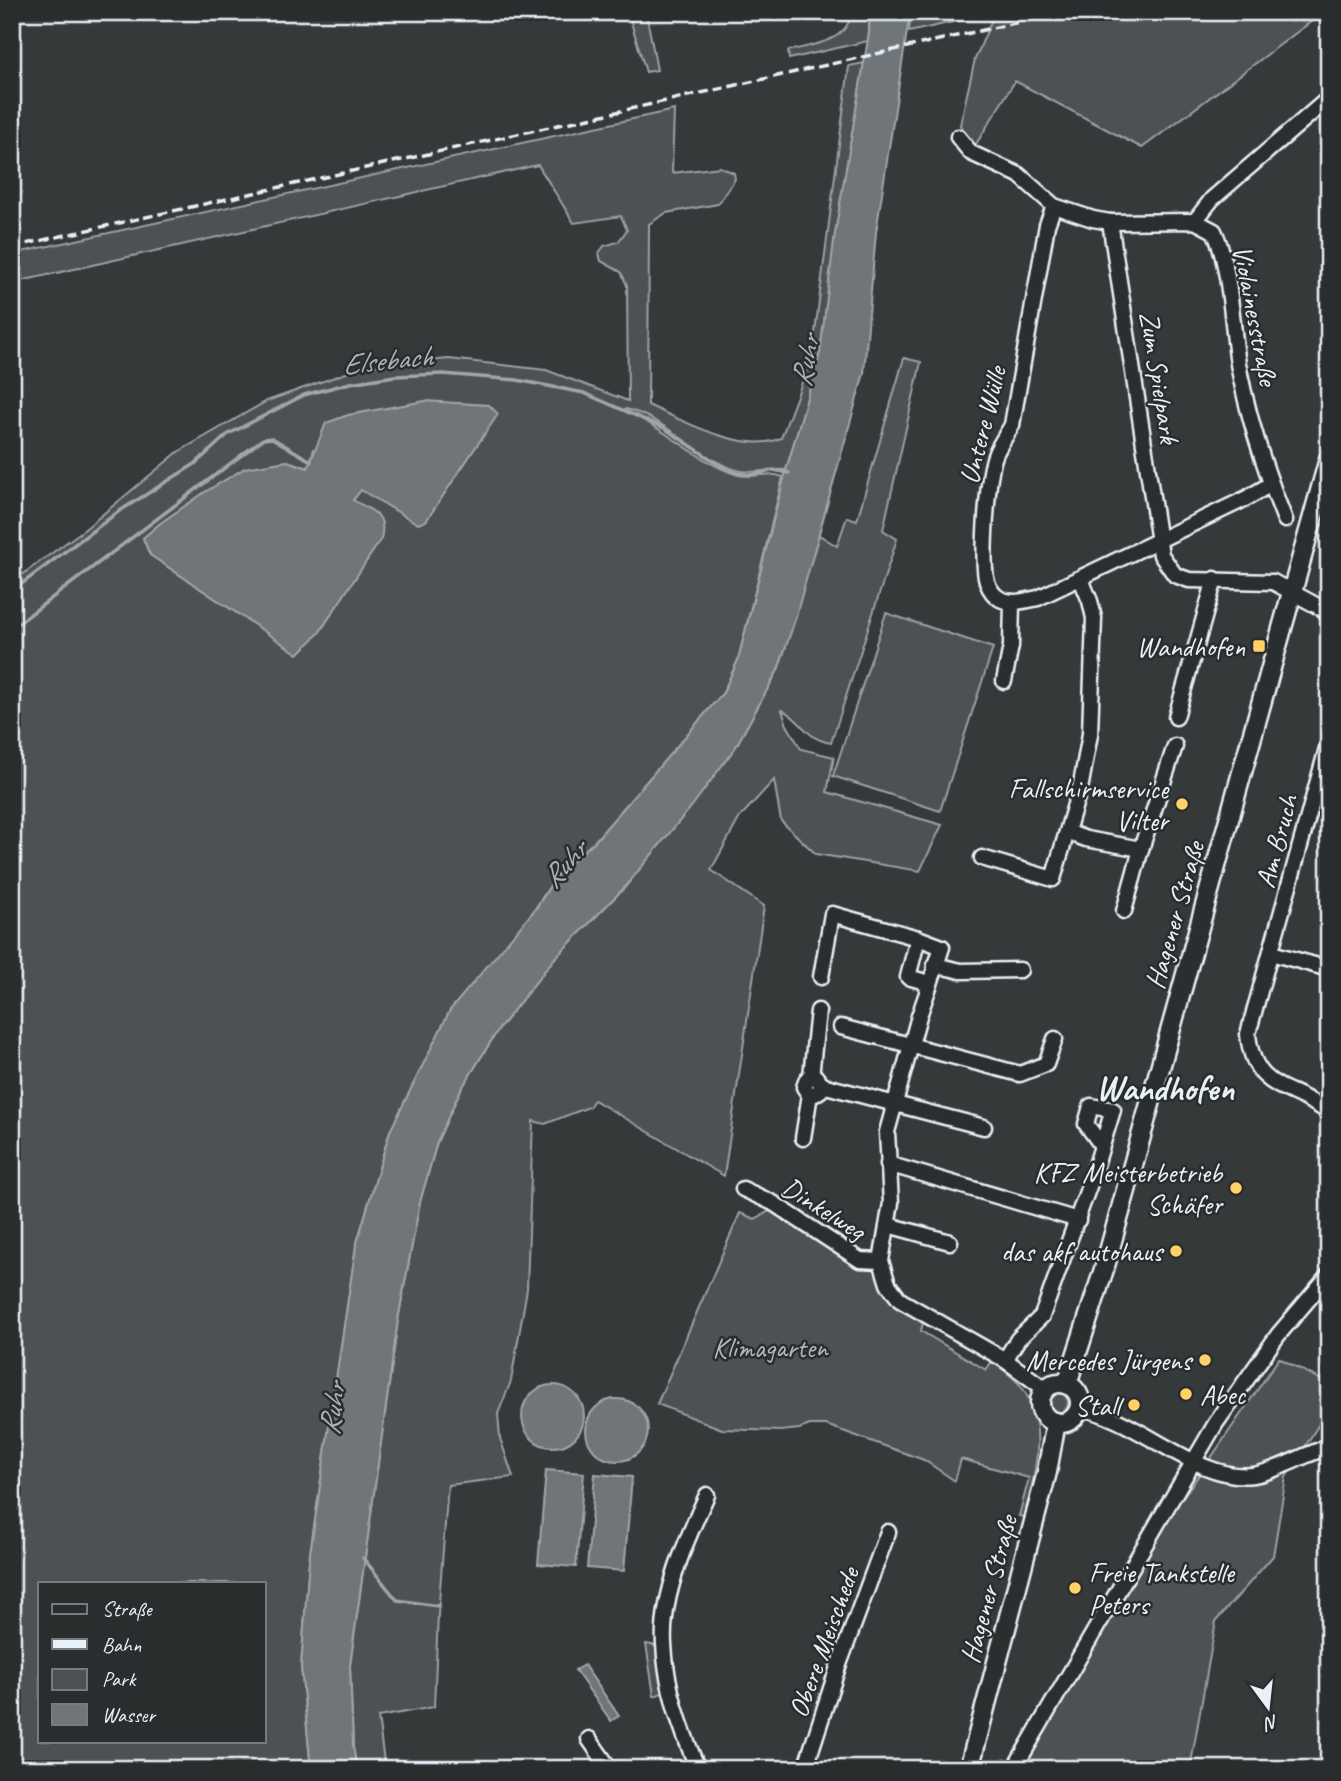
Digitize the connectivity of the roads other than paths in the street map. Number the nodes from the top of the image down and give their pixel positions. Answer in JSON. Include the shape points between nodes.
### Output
{"nodes":[{"id":1,"x":1329,"y":98,"type":"edge"},
{"id":2,"x":958,"y":137,"type":"dead end"},
{"id":3,"x":1054,"y":206,"type":"junction"},
{"id":4,"x":1195,"y":221,"type":"junction"},
{"id":5,"x":1110,"y":222,"type":"junction"},
{"id":6,"x":1329,"y":459,"type":"edge"},
{"id":7,"x":1271,"y":484,"type":"junction"},
{"id":8,"x":1285,"y":520,"type":"dead end"},
{"id":9,"x":1160,"y":541,"type":"junction"},
{"id":10,"x":1081,"y":579,"type":"junction"},
{"id":11,"x":1215,"y":579,"type":"junction"},
{"id":12,"x":1293,"y":591,"type":"junction"},
{"id":13,"x":1012,"y":602,"type":"junction"},
{"id":14,"x":1329,"y":615,"type":"edge"},
{"id":15,"x":1004,"y":681,"type":"dead end"},
{"id":16,"x":1176,"y":717,"type":"dead end"},
{"id":17,"x":1329,"y":741,"type":"edge"},
{"id":18,"x":1175,"y":746,"type":"dead end"},
{"id":19,"x":1067,"y":832,"type":"junction"},
{"id":20,"x":1141,"y":849,"type":"junction"},
{"id":21,"x":982,"y":858,"type":"dead end"},
{"id":22,"x":1124,"y":911,"type":"dead end"},
{"id":23,"x":918,"y":938,"type":"junction"},
{"id":24,"x":1271,"y":953,"type":"junction"},
{"id":25,"x":935,"y":965,"type":"junction"},
{"id":26,"x":1329,"y":969,"type":"edge"},
{"id":27,"x":1020,"y":970,"type":"dead end"},
{"id":28,"x":821,"y":978,"type":"dead end"},
{"id":29,"x":929,"y":987,"type":"junction"},
{"id":30,"x":818,"y":1011,"type":"dead end"},
{"id":31,"x":841,"y":1027,"type":"dead end"},
{"id":32,"x":1055,"y":1039,"type":"dead end"},
{"id":33,"x":912,"y":1047,"type":"junction"},
{"id":34,"x":817,"y":1080,"type":"junction"},
{"id":35,"x":894,"y":1103,"type":"junction"},
{"id":36,"x":1329,"y":1113,"type":"edge"},
{"id":37,"x":984,"y":1127,"type":"dead end"},
{"id":38,"x":803,"y":1138,"type":"dead end"},
{"id":39,"x":1102,"y":1146,"type":"dead end"},
{"id":40,"x":888,"y":1164,"type":"junction"},
{"id":41,"x":743,"y":1189,"type":"dead end"},
{"id":42,"x":1078,"y":1220,"type":"junction"},
{"id":43,"x":888,"y":1225,"type":"junction"},
{"id":44,"x":950,"y":1242,"type":"dead end"},
{"id":45,"x":881,"y":1261,"type":"junction"},
{"id":46,"x":1329,"y":1275,"type":"edge"},
{"id":47,"x":1005,"y":1360,"type":"junction"},
{"id":48,"x":1068,"y":1384,"type":"junction"},
{"id":49,"x":1045,"y":1389,"type":"junction"},
{"id":50,"x":1079,"y":1408,"type":"junction"},
{"id":51,"x":1056,"y":1422,"type":"junction"},
{"id":52,"x":1329,"y":1447,"type":"edge"},
{"id":53,"x":1193,"y":1462,"type":"junction"},
{"id":54,"x":707,"y":1495,"type":"dead end"},
{"id":55,"x":888,"y":1532,"type":"dead end"},
{"id":56,"x":589,"y":1739,"type":"dead end"},
{"id":57,"x":610,"y":1769,"type":"edge"},
{"id":58,"x":698,"y":1769,"type":"edge"},
{"id":59,"x":805,"y":1769,"type":"edge"},
{"id":60,"x":969,"y":1769,"type":"edge"},
{"id":61,"x":1014,"y":1769,"type":"edge"}],
"edges":[{"from":1,"to":4,"type":"street","via":[[1212,199]]},
{"from":2,"to":3,"type":"street","name":"Violainesstraße","via":[[971,153],[1019,175]]},
{"from":3,"to":5,"type":"street","name":"Violainesstraße"},
{"from":3,"to":13,"type":"street","name":"Untere Wülle","via":[[1012,425],[995,454],[991,474],[986,579],[996,597]]},
{"from":4,"to":5,"type":"street","name":"Violainesstraße"},
{"from":4,"to":7,"type":"street","name":"Violainesstraße","via":[[1217,237],[1239,365]]},
{"from":5,"to":9,"type":"street","name":"Zum Spielpark"},
{"from":6,"to":12,"type":"main road","name":"Hagener Straße"},
{"from":7,"to":8,"type":"street","name":"Violainesstraße"},
{"from":7,"to":9,"type":"street"},
{"from":9,"to":10,"type":"street"},
{"from":9,"to":11,"type":"street","via":[[1161,555],[1175,575],[1189,580]]},
{"from":10,"to":13,"type":"street","via":[[1038,598]]},
{"from":10,"to":19,"type":"street","via":[[1094,618],[1090,734]]},
{"from":11,"to":12,"type":"street","via":[[1273,582]]},
{"from":11,"to":16,"type":"street"},
{"from":12,"to":14,"type":"street"},
{"from":12,"to":48,"type":"main road","name":"Hagener Straße"},
{"from":13,"to":15,"type":"street"},
{"from":17,"to":24,"type":"street","name":"Am Bruch"},
{"from":18,"to":20,"type":"street"},
{"from":19,"to":20,"type":"street"},
{"from":19,"to":21,"type":"street","via":[[1053,879]]},
{"from":20,"to":22,"type":"street"},
{"from":23,"to":25,"type":"street","via":[[942,947]]},
{"from":23,"to":28,"type":"street","via":[[832,914]]},
{"from":23,"to":29,"type":"street","via":[[908,977]]},
{"from":24,"to":26,"type":"street"},
{"from":24,"to":36,"type":"street","name":"Am Bruch","via":[[1248,1034],[1250,1050],[1259,1072],[1271,1083]]},
{"from":25,"to":27,"type":"street","via":[[961,971]]},
{"from":25,"to":29,"type":"street"},
{"from":29,"to":33,"type":"street"},
{"from":30,"to":34,"type":"street"},
{"from":31,"to":33,"type":"street"},
{"from":32,"to":33,"type":"street","via":[[1046,1064],[1020,1074]]},
{"from":33,"to":35,"type":"street"},
{"from":34,"to":35,"type":"street"},
{"from":34,"to":38,"type":"street","via":[[807,1079],[804,1084],[810,1094]]},
{"from":35,"to":37,"type":"street"},
{"from":35,"to":40,"type":"street","via":[[887,1132]]},
{"from":39,"to":42,"type":"street"},
{"from":40,"to":42,"type":"street"},
{"from":40,"to":43,"type":"street"},
{"from":41,"to":45,"type":"street","name":"Dinkelweg","via":[[773,1203],[860,1260]]},
{"from":42,"to":47,"type":"street","via":[[1042,1316],[1018,1339]]},
{"from":43,"to":44,"type":"street"},
{"from":43,"to":45,"type":"street"},
{"from":45,"to":47,"type":"street","via":[[888,1284],[900,1300]]},
{"from":46,"to":53,"type":"street","via":[[1278,1335]]},
{"from":47,"to":49,"type":"street"},
{"from":48,"to":49,"type":"main road","via":[[1055,1383]]},
{"from":48,"to":50,"type":"main road","via":[[1077,1391]]},
{"from":49,"to":51,"type":"main road","via":[[1043,1413]]},
{"from":50,"to":51,"type":"main road","via":[[1073,1418]]},
{"from":50,"to":53,"type":"street","via":[[1128,1424]]},
{"from":51,"to":60,"type":"main road","name":"Hagener Straße"},
{"from":52,"to":53,"type":"street","via":[[1256,1475],[1215,1472]]},
{"from":53,"to":61,"type":"street"},
{"from":54,"to":58,"type":"street","via":[[674,1574],[664,1633],[680,1727]]},
{"from":55,"to":59,"type":"street","name":"Obere Meischede"},
{"from":56,"to":57,"type":"street"}]}
